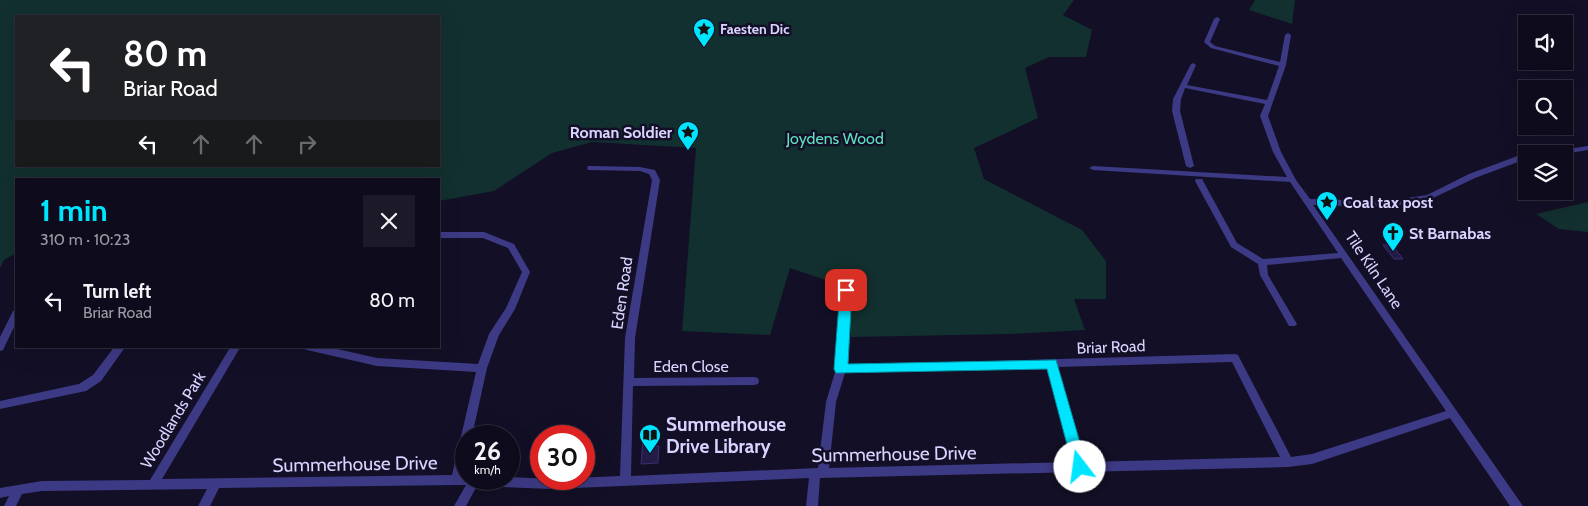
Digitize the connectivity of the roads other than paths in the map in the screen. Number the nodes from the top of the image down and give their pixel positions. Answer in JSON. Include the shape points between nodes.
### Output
{"nodes":[{"id":1,"x":1217,"y":18,"type":"dead end"},
{"id":2,"x":1288,"y":35,"type":"dead end"},
{"id":3,"x":1193,"y":65,"type":"dead end"},
{"id":4,"x":1283,"y":65,"type":"junction"},
{"id":5,"x":1184,"y":86,"type":"junction"},
{"id":6,"x":1268,"y":102,"type":"junction"},
{"id":7,"x":1588,"y":148,"type":"edge"},
{"id":8,"x":1573,"y":150,"type":"edge"},
{"id":9,"x":1518,"y":159,"type":"edge"},
{"id":10,"x":1190,"y":166,"type":"dead end"},
{"id":11,"x":591,"y":168,"type":"dead end"},
{"id":12,"x":1093,"y":168,"type":"dead end"},
{"id":13,"x":1198,"y":180,"type":"dead end"},
{"id":14,"x":1292,"y":180,"type":"junction"},
{"id":15,"x":1309,"y":202,"type":"junction"},
{"id":16,"x":440,"y":235,"type":"edge"},
{"id":17,"x":1344,"y":255,"type":"junction"},
{"id":18,"x":1262,"y":262,"type":"junction"},
{"id":19,"x":847,"y":288,"type":"dead end"},
{"id":20,"x":1292,"y":324,"type":"dead end"},
{"id":21,"x":13,"y":326,"type":"edge"},
{"id":22,"x":0,"y":347,"type":"edge"},
{"id":23,"x":120,"y":348,"type":"edge"},
{"id":24,"x":235,"y":348,"type":"edge"},
{"id":25,"x":316,"y":348,"type":"edge"},
{"id":26,"x":1052,"y":364,"type":"junction"},
{"id":27,"x":482,"y":368,"type":"junction"},
{"id":28,"x":841,"y":369,"type":"junction"},
{"id":29,"x":754,"y":381,"type":"dead end"},
{"id":30,"x":628,"y":382,"type":"junction"},
{"id":31,"x":0,"y":405,"type":"edge"},
{"id":32,"x":1452,"y":413,"type":"junction"},
{"id":33,"x":469,"y":425,"type":"edge"},
{"id":34,"x":1288,"y":462,"type":"junction"},
{"id":35,"x":1080,"y":467,"type":"junction"},
{"id":36,"x":819,"y":473,"type":"junction"},
{"id":37,"x":455,"y":480,"type":"edge"},
{"id":38,"x":625,"y":482,"type":"junction"},
{"id":39,"x":520,"y":483,"type":"edge"},
{"id":40,"x":153,"y":484,"type":"junction"},
{"id":41,"x":215,"y":484,"type":"junction"},
{"id":42,"x":20,"y":489,"type":"junction"},
{"id":43,"x":469,"y":490,"type":"edge"},
{"id":44,"x":0,"y":493,"type":"edge"},
{"id":45,"x":10,"y":506,"type":"edge"},
{"id":46,"x":204,"y":506,"type":"edge"},
{"id":47,"x":460,"y":506,"type":"edge"},
{"id":48,"x":812,"y":506,"type":"edge"},
{"id":49,"x":1517,"y":506,"type":"edge"}],
"edges":[{"from":1,"to":4,"type":"street","via":[[1207,42],[1213,47]]},
{"from":2,"to":4,"type":"street","name":"Tile Kiln Lane"},
{"from":3,"to":5,"type":"street"},
{"from":4,"to":6,"type":"street","name":"Tile Kiln Lane"},
{"from":5,"to":6,"type":"street"},
{"from":5,"to":10,"type":"street","via":[[1177,99],[1176,111]]},
{"from":6,"to":14,"type":"street","name":"Tile Kiln Lane","via":[[1264,116],[1268,130]]},
{"from":7,"to":8,"type":"street"},
{"from":9,"to":15,"type":"street","via":[[1429,197],[1388,204]]},
{"from":11,"to":30,"type":"street","name":"Eden Road","via":[[640,168],[652,172],[656,180],[630,338]]},
{"from":12,"to":14,"type":"street"},
{"from":13,"to":18,"type":"street","via":[[1234,245]]},
{"from":14,"to":15,"type":"street","name":"Tile Kiln Lane"},
{"from":15,"to":17,"type":"street","name":"Tile Kiln Lane"},
{"from":16,"to":27,"type":"street","via":[[484,235],[510,246],[526,272],[510,309],[494,334]]},
{"from":17,"to":18,"type":"street"},
{"from":17,"to":32,"type":"street","name":"Tile Kiln Lane"},
{"from":18,"to":20,"type":"street","via":[[1264,275]]},
{"from":19,"to":28,"type":"street"},
{"from":21,"to":22,"type":"street"},
{"from":23,"to":31,"type":"street","via":[[97,378],[82,388]]},
{"from":24,"to":40,"type":"street","name":"Woodlands Park"},
{"from":25,"to":27,"type":"street","via":[[377,362]]},
{"from":26,"to":28,"type":"street","name":"Briar Road"},
{"from":26,"to":34,"type":"street","name":"Briar Road","via":[[1235,358]]},
{"from":26,"to":35,"type":"street"},
{"from":27,"to":33,"type":"street"},
{"from":28,"to":36,"type":"street","via":[[831,402]]},
{"from":29,"to":30,"type":"street","name":"Eden Close"},
{"from":30,"to":38,"type":"street","name":"Eden Road"},
{"from":32,"to":34,"type":"street","name":"Summerhouse Drive","via":[[1312,459]]},
{"from":32,"to":49,"type":"street","name":"Tile Kiln Lane"},
{"from":34,"to":35,"type":"street","name":"Summerhouse Drive"},
{"from":35,"to":36,"type":"street","name":"Summerhouse Drive"},
{"from":36,"to":38,"type":"street","name":"Summerhouse Drive"},
{"from":36,"to":48,"type":"street"},
{"from":37,"to":41,"type":"street","name":"Summerhouse Drive"},
{"from":38,"to":39,"type":"street","name":"Summerhouse Drive"},
{"from":40,"to":41,"type":"street","name":"Summerhouse Drive"},
{"from":40,"to":42,"type":"street","name":"Summerhouse Drive"},
{"from":41,"to":46,"type":"street"},
{"from":42,"to":44,"type":"street","name":"Summerhouse Drive"},
{"from":42,"to":45,"type":"street"},
{"from":43,"to":47,"type":"street"}]}
